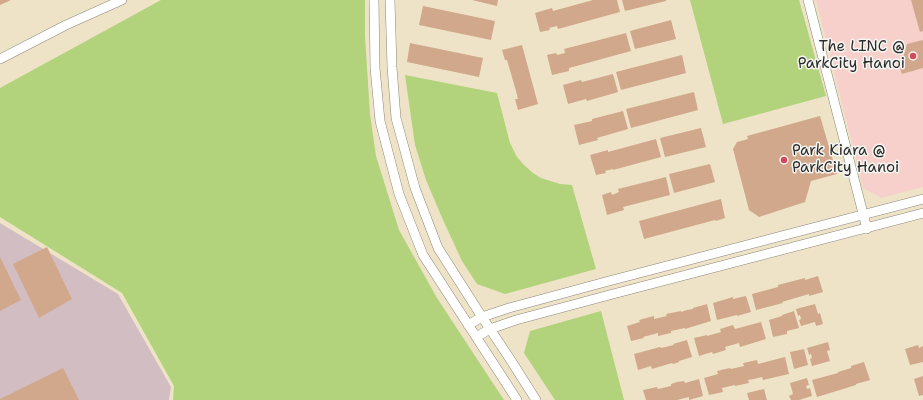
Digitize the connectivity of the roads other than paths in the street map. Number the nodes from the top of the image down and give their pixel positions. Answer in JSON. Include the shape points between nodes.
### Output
{"nodes":[{"id":1,"x":122,"y":0,"type":"edge"},
{"id":2,"x":374,"y":0,"type":"edge"},
{"id":3,"x":390,"y":0,"type":"edge"},
{"id":4,"x":808,"y":0,"type":"edge"},
{"id":5,"x":0,"y":59,"type":"edge"},
{"id":6,"x":923,"y":198,"type":"edge"},
{"id":7,"x":923,"y":213,"type":"edge"},
{"id":8,"x":863,"y":214,"type":"junction"},
{"id":9,"x":867,"y":229,"type":"junction"},
{"id":10,"x":482,"y":317,"type":"junction"},
{"id":11,"x":468,"y":325,"type":"junction"},
{"id":12,"x":490,"y":330,"type":"junction"},
{"id":13,"x":476,"y":337,"type":"junction"},
{"id":14,"x":517,"y":400,"type":"edge"},
{"id":15,"x":536,"y":400,"type":"edge"}],
"edges":[{"from":1,"to":5,"type":"street"},
{"from":2,"to":11,"type":"street","via":[[375,68],[380,121],[399,194],[423,255]]},
{"from":3,"to":10,"type":"street","via":[[396,118],[414,188],[438,248]]},
{"from":4,"to":8,"type":"street"},
{"from":6,"to":8,"type":"street"},
{"from":7,"to":9,"type":"street"},
{"from":8,"to":9,"type":"street"},
{"from":8,"to":10,"type":"street"},
{"from":9,"to":12,"type":"street","via":[[613,294],[516,320]]},
{"from":10,"to":11,"type":"street"},
{"from":10,"to":12,"type":"street"},
{"from":11,"to":13,"type":"street"},
{"from":12,"to":13,"type":"street"},
{"from":12,"to":15,"type":"street"},
{"from":13,"to":14,"type":"street"}]}
